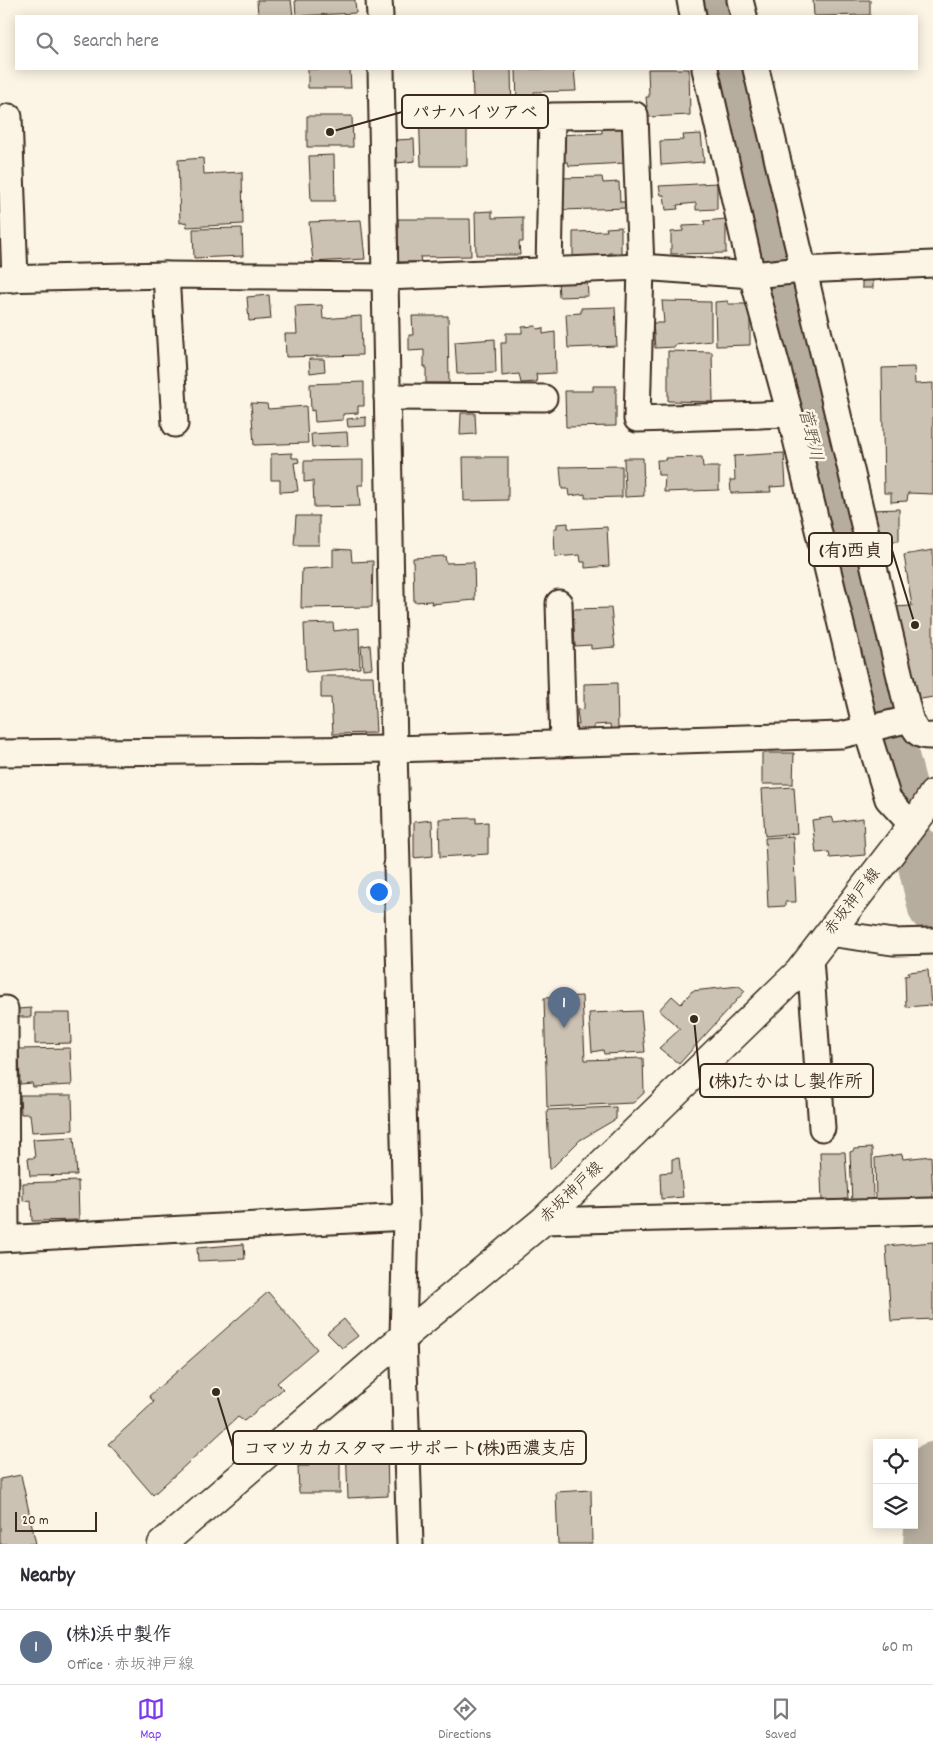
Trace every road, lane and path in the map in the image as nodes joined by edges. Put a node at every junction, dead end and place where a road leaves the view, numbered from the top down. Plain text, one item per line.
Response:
1 (380, 0) edge
2 (690, 0) edge
3 (740, 0) edge
4 (380, 15) edge
5 (693, 15) edge
6 (744, 15) edge
7 (381, 70) edge
8 (705, 70) edge
9 (756, 70) edge
10 (9, 117) dead end
11 (933, 264) edge
12 (641, 267) junction
13 (549, 271) junction
14 (775, 273) junction
15 (166, 275) junction
16 (385, 277) junction
17 (7, 279) edge
18 (387, 398) junction
19 (544, 398) dead end
20 (790, 414) junction
21 (175, 424) dead end
22 (559, 603) dead end
23 (905, 720) junction
24 (871, 727) junction
25 (933, 736) edge
26 (563, 744) junction
27 (394, 750) junction
28 (0, 753) edge
29 (925, 817) edge
30 (829, 934) junction
31 (933, 942) edge
32 (810, 958) junction
33 (5, 1009) dead end
34 (822, 1128) dead end
35 (933, 1211) edge
36 (406, 1217) junction
37 (543, 1222) junction
38 (3, 1238) edge
39 (403, 1337) junction
40 (162, 1544) edge
41 (410, 1544) edge

1 - 4 street
2 - 5 street
3 - 6 street
7 - 16 street
8 - 14 street
9 - 14 street
10 - 17 street
11 - 14 street
12 - 13 street
12 - 13 street
12 - 14 street
12 - 20 street
13 - 16 street
14 - 20 street
14 - 23 street
15 - 16 street
15 - 17 street
15 - 21 street
16 - 18 street
18 - 19 street
18 - 27 street
20 - 24 street
22 - 26 street
23 - 24 street
23 - 25 street
24 - 26 street
24 - 29 street
26 - 27 street
27 - 28 street
27 - 36 street
29 - 30 main road, 赤坂神戸線
30 - 31 street
30 - 32 main road, 赤坂神戸線
32 - 34 street
32 - 37 main road, 赤坂神戸線
33 - 38 street
35 - 37 street
36 - 38 street
36 - 39 street
37 - 39 main road, 赤坂神戸線
39 - 40 main road, 赤坂神戸線
39 - 41 street

